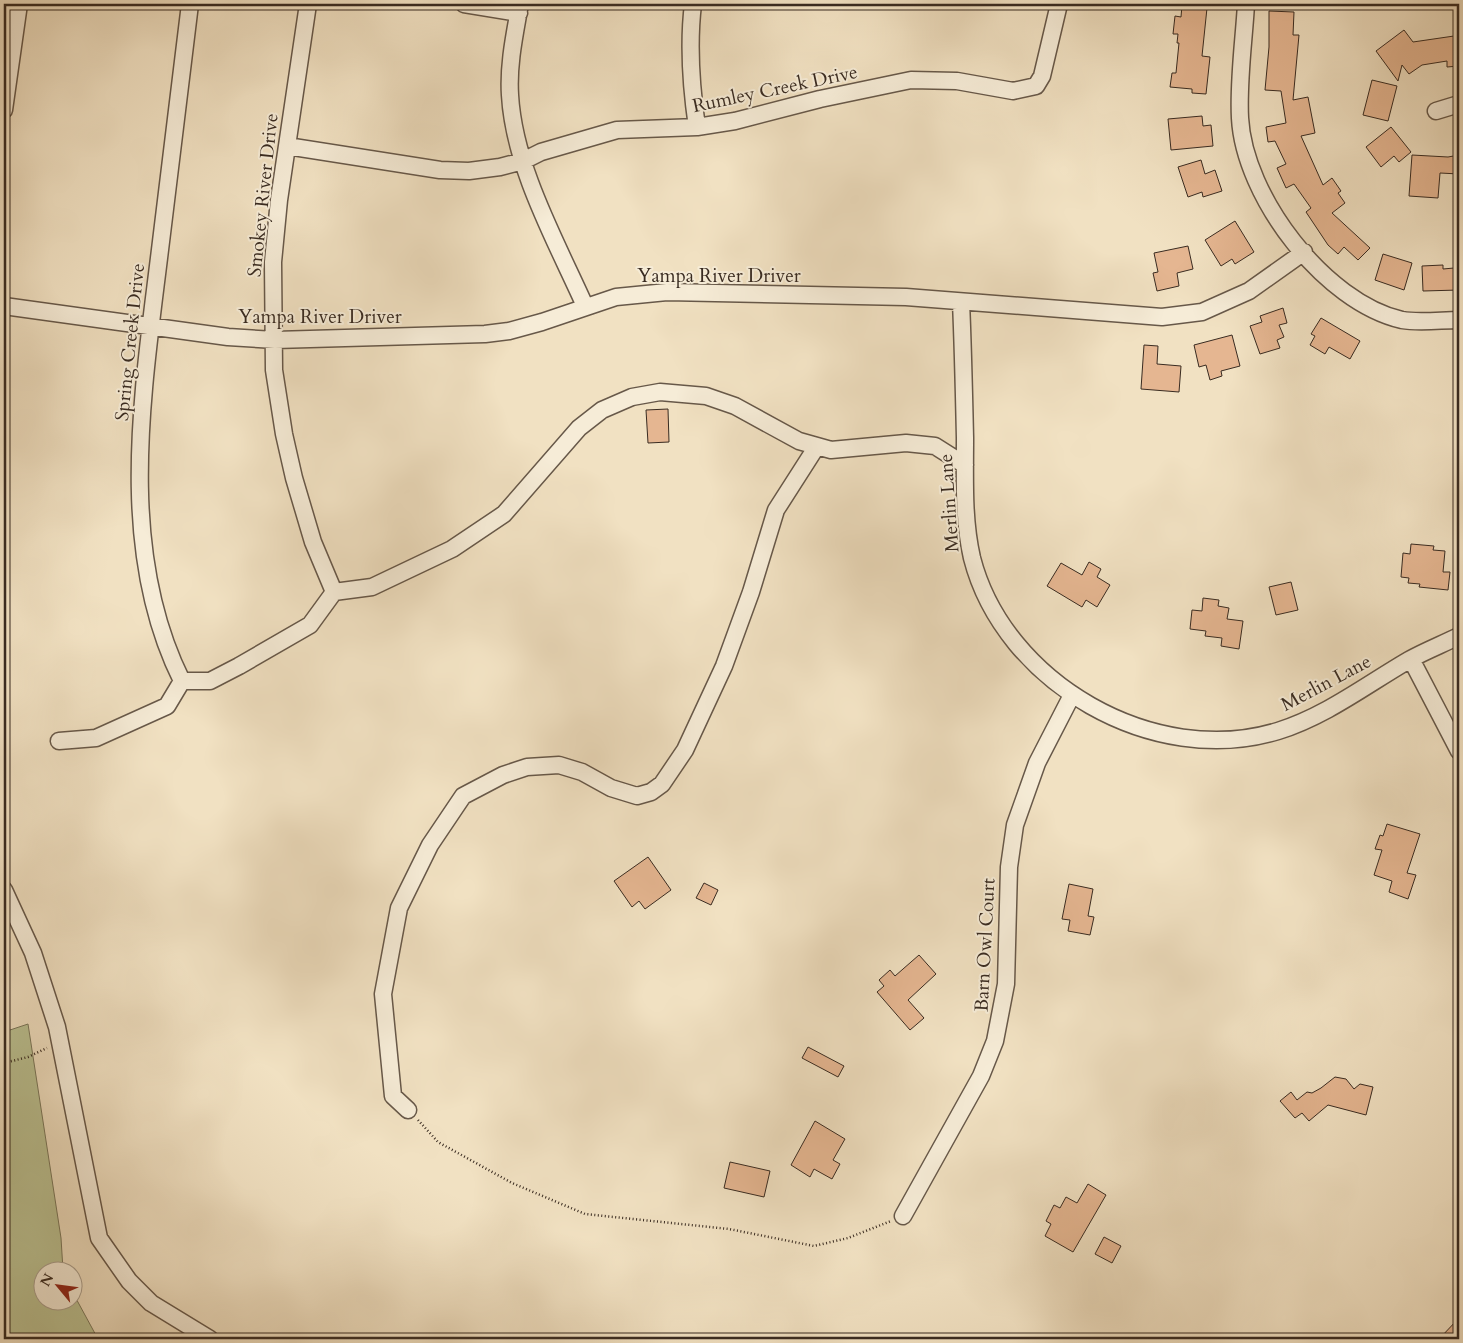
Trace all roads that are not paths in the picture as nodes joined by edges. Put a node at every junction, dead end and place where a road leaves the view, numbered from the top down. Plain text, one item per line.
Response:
1 (19, 4) edge
2 (190, 4) edge
3 (308, 4) edge
4 (464, 4) edge
5 (693, 4) edge
6 (1059, 4) edge
7 (1246, 4) edge
8 (519, 8) edge
9 (1459, 104) edge
10 (4, 110) edge
11 (1436, 111) dead end
12 (697, 127) junction
13 (287, 146) junction
14 (523, 161) junction
15 (1304, 252) junction
16 (961, 302) junction
17 (4, 306) edge
18 (585, 306) junction
19 (1459, 320) edge
20 (151, 327) junction
21 (275, 340) junction
22 (817, 446) junction
23 (965, 465) junction
24 (334, 592) junction
25 (1459, 636) edge
26 (1411, 659) junction
27 (182, 681) junction
28 (1072, 695) junction
29 (60, 740) dead end
30 (1459, 751) edge
31 (4, 890) edge
32 (408, 1110) road end
33 (903, 1216) road end
34 (210, 1339) edge

1 - 10 street
2 - 20 street, Spring Creek Drive
3 - 13 street, Smokey River Drive
4 - 8 street
5 - 12 street
6 - 12 street, Rumley Creek Drive
7 - 15 street
8 - 14 street
9 - 11 street
12 - 14 street, Rumley Creek Drive
13 - 14 street, Rumley Creek Drive
13 - 21 street, Smokey River Drive
14 - 18 street
15 - 16 street, Yampa River Driver
15 - 19 street
16 - 18 street, Yampa River Driver
16 - 23 street, Merlin Lane
17 - 20 street, Yampa River Driver
18 - 21 street, Yampa River Driver
20 - 21 street, Yampa River Driver
20 - 27 street, Spring Creek Drive
21 - 24 street, Smokey River Drive
22 - 23 street
22 - 24 street
22 - 32 street
23 - 28 street, Merlin Lane
24 - 27 street
25 - 26 street, Merlin Lane
26 - 28 street, Merlin Lane
26 - 30 street
27 - 29 street
28 - 33 street, Barn Owl Court
31 - 34 street

